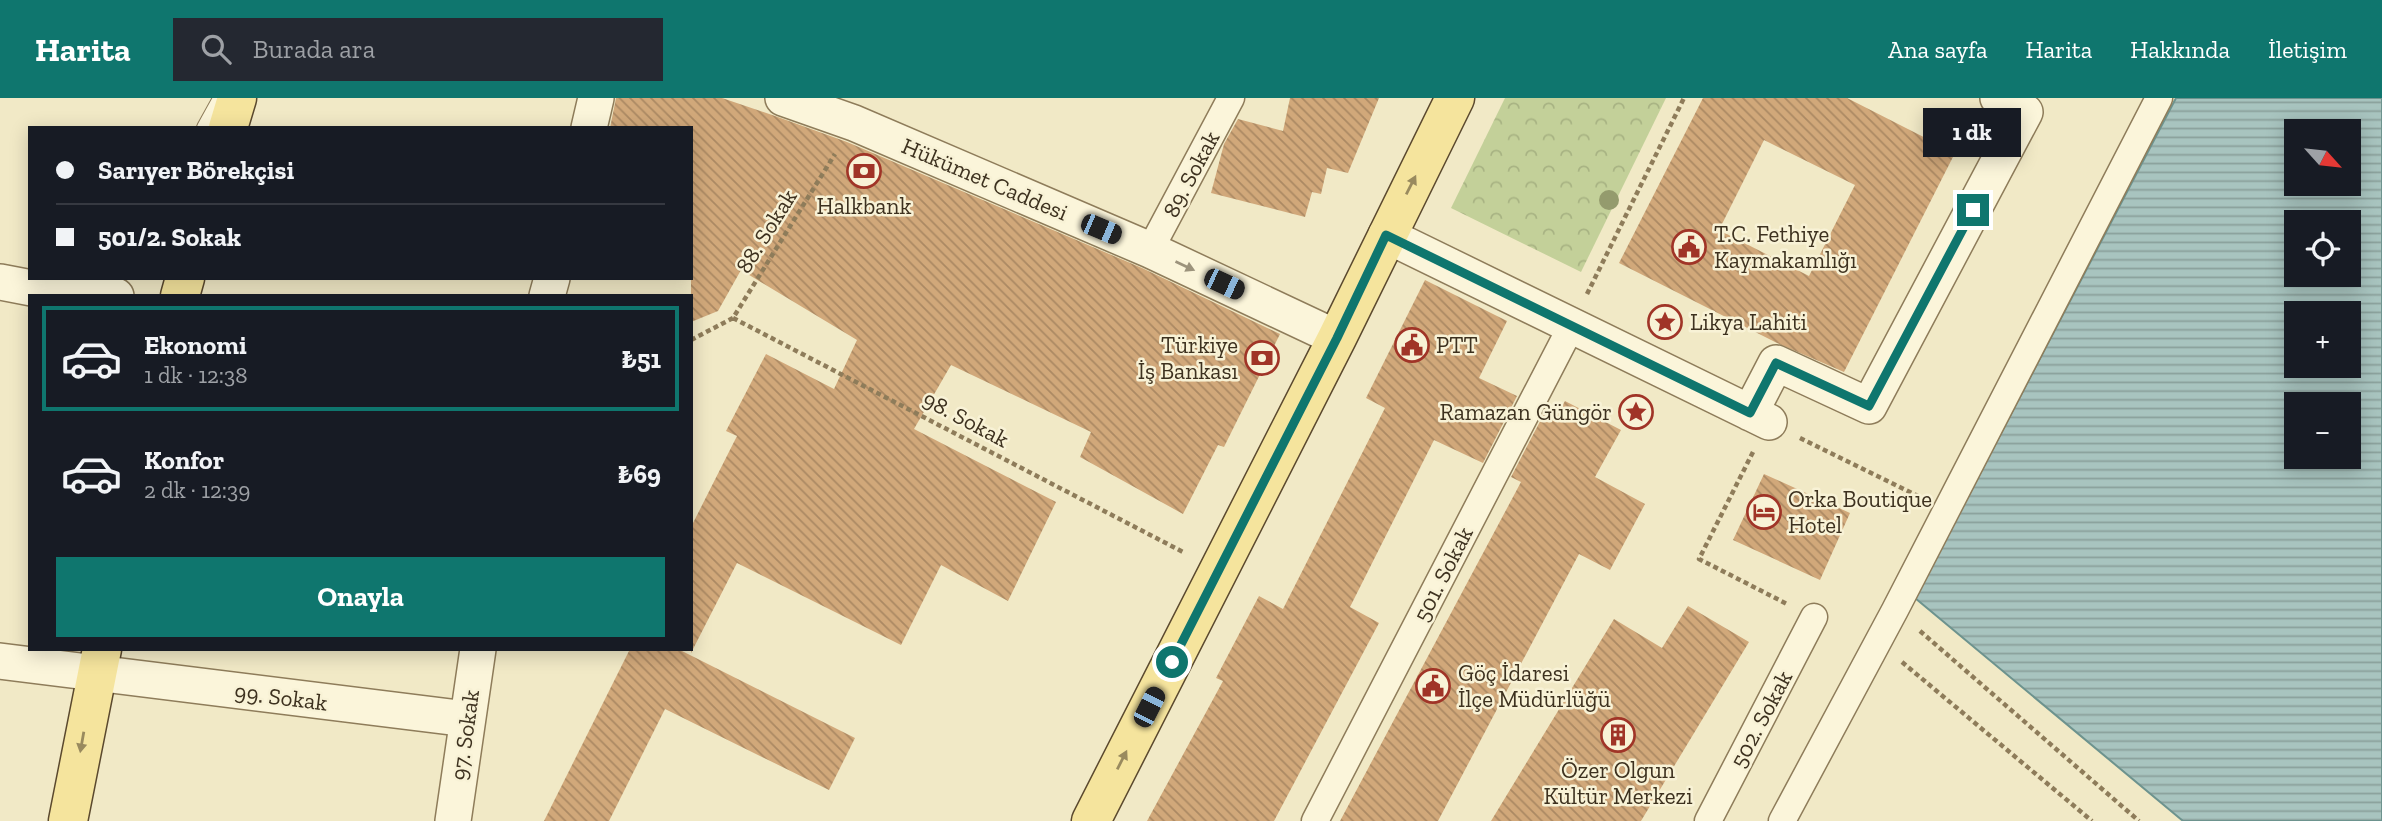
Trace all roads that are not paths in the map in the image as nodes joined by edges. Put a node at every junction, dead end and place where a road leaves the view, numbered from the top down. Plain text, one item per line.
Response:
1 (223, 98) edge
2 (237, 98) edge
3 (596, 98) edge
4 (783, 98) edge
5 (1231, 98) edge
6 (1455, 98) edge
7 (1998, 98) edge
8 (2159, 98) edge
9 (861, 111) edge
10 (206, 126) edge
11 (229, 126) edge
12 (589, 126) edge
13 (1386, 235) junction
14 (1150, 250) junction
15 (0, 282) edge
16 (113, 291) edge
17 (63, 294) edge
18 (79, 294) edge
19 (1571, 327) junction
20 (1337, 338) junction
21 (1814, 617) road end
22 (478, 651) edge
23 (0, 661) edge
24 (99, 662) edge
25 (467, 719) junction
26 (68, 821) edge
27 (453, 821) edge
28 (1091, 821) edge
29 (1315, 821) edge
30 (1708, 821) edge
31 (1782, 821) edge

1 - 10 lane
2 - 11 main road
3 - 12 street
4 - 9 street, Hükümet Caddesi
5 - 14 street, 89. Sokak
13 -> 6 main road
7 - 19 street
8 - 31 street
9 - 14 street, Hükümet Caddesi
13 - 19 street
13 - 20 main road
14 -> 20 street, Hükümet Caddesi
15 - 17 street
16 - 18 street
19 - 29 street, 501. Sokak
28 -> 20 main road
21 - 30 street, 502. Sokak
22 - 25 street, 97. Sokak
23 - 24 street, 99. Sokak
24 - 25 street, 99. Sokak
24 -> 26 main road
25 - 27 street, 97. Sokak

